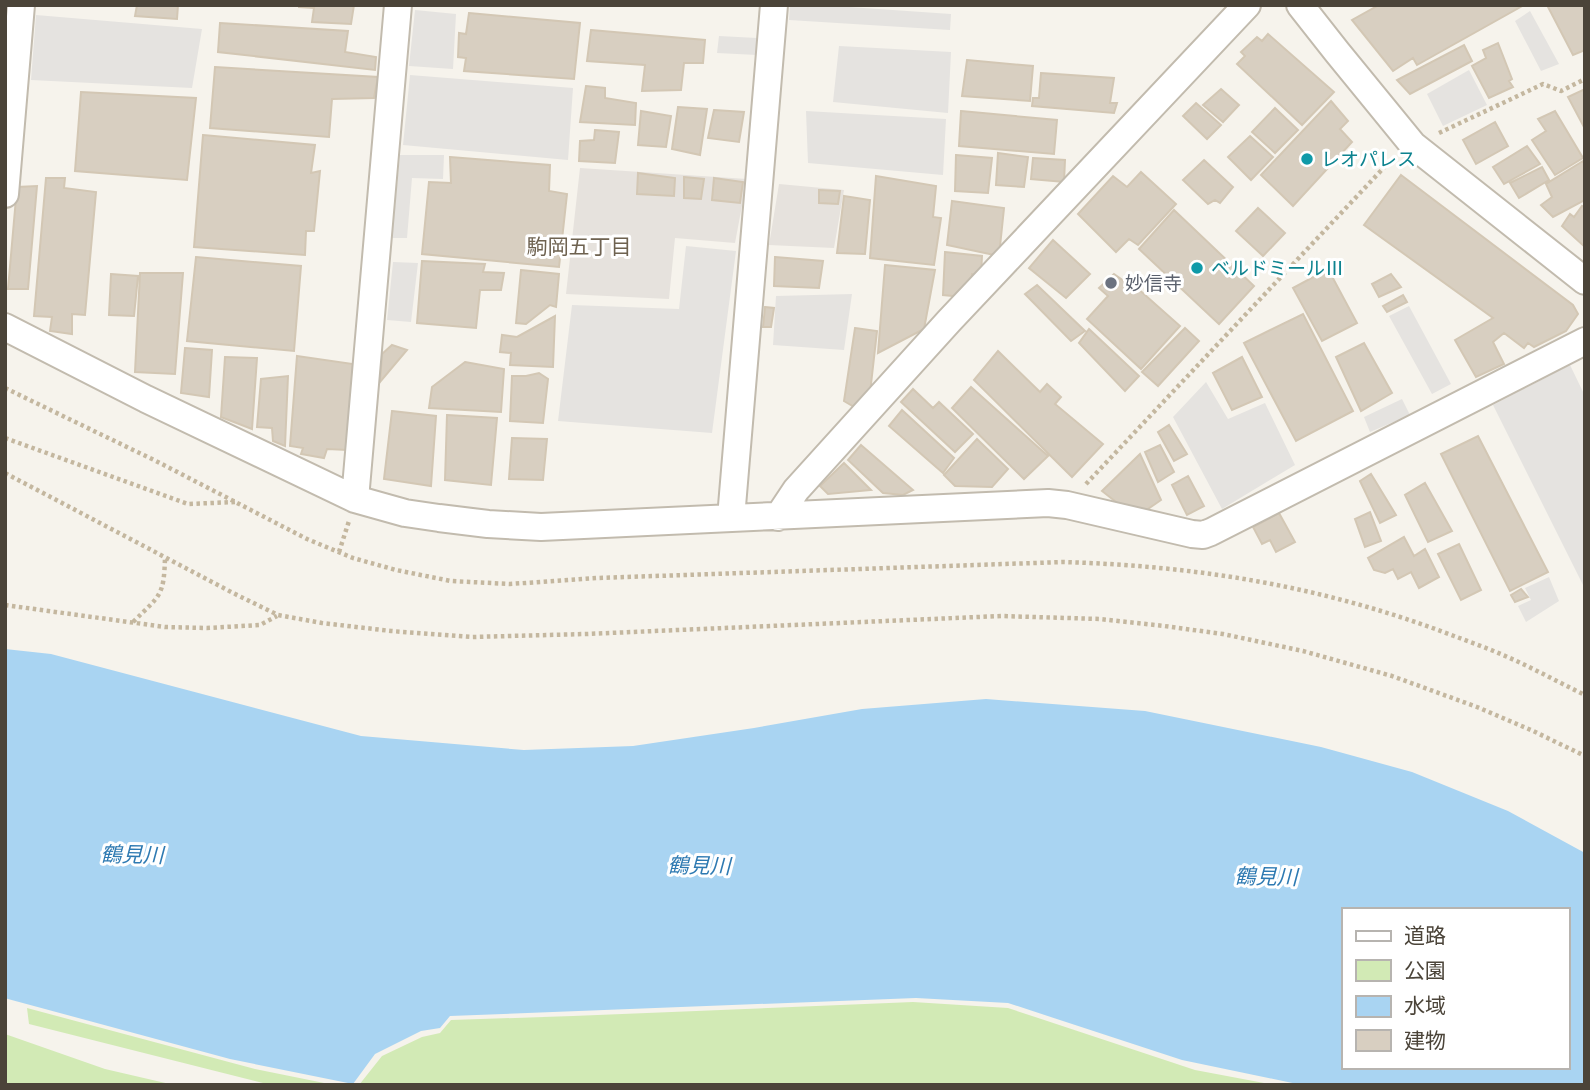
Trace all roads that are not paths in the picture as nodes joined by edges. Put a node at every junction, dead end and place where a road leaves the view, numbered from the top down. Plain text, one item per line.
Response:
1 (20, 5) edge
2 (398, 5) edge
3 (774, 5) edge
4 (1247, 5) edge
5 (1300, 5) edge
6 (5, 194) edge
7 (1585, 281) edge
8 (5, 327) edge
9 (1585, 341) edge
10 (354, 506) junction
11 (778, 517) junction
12 (731, 518) junction

1 - 6 street
2 - 10 street
3 - 12 street
4 - 11 street
5 - 7 street
8 - 10 street
9 - 11 street
10 - 12 street
11 - 12 street

